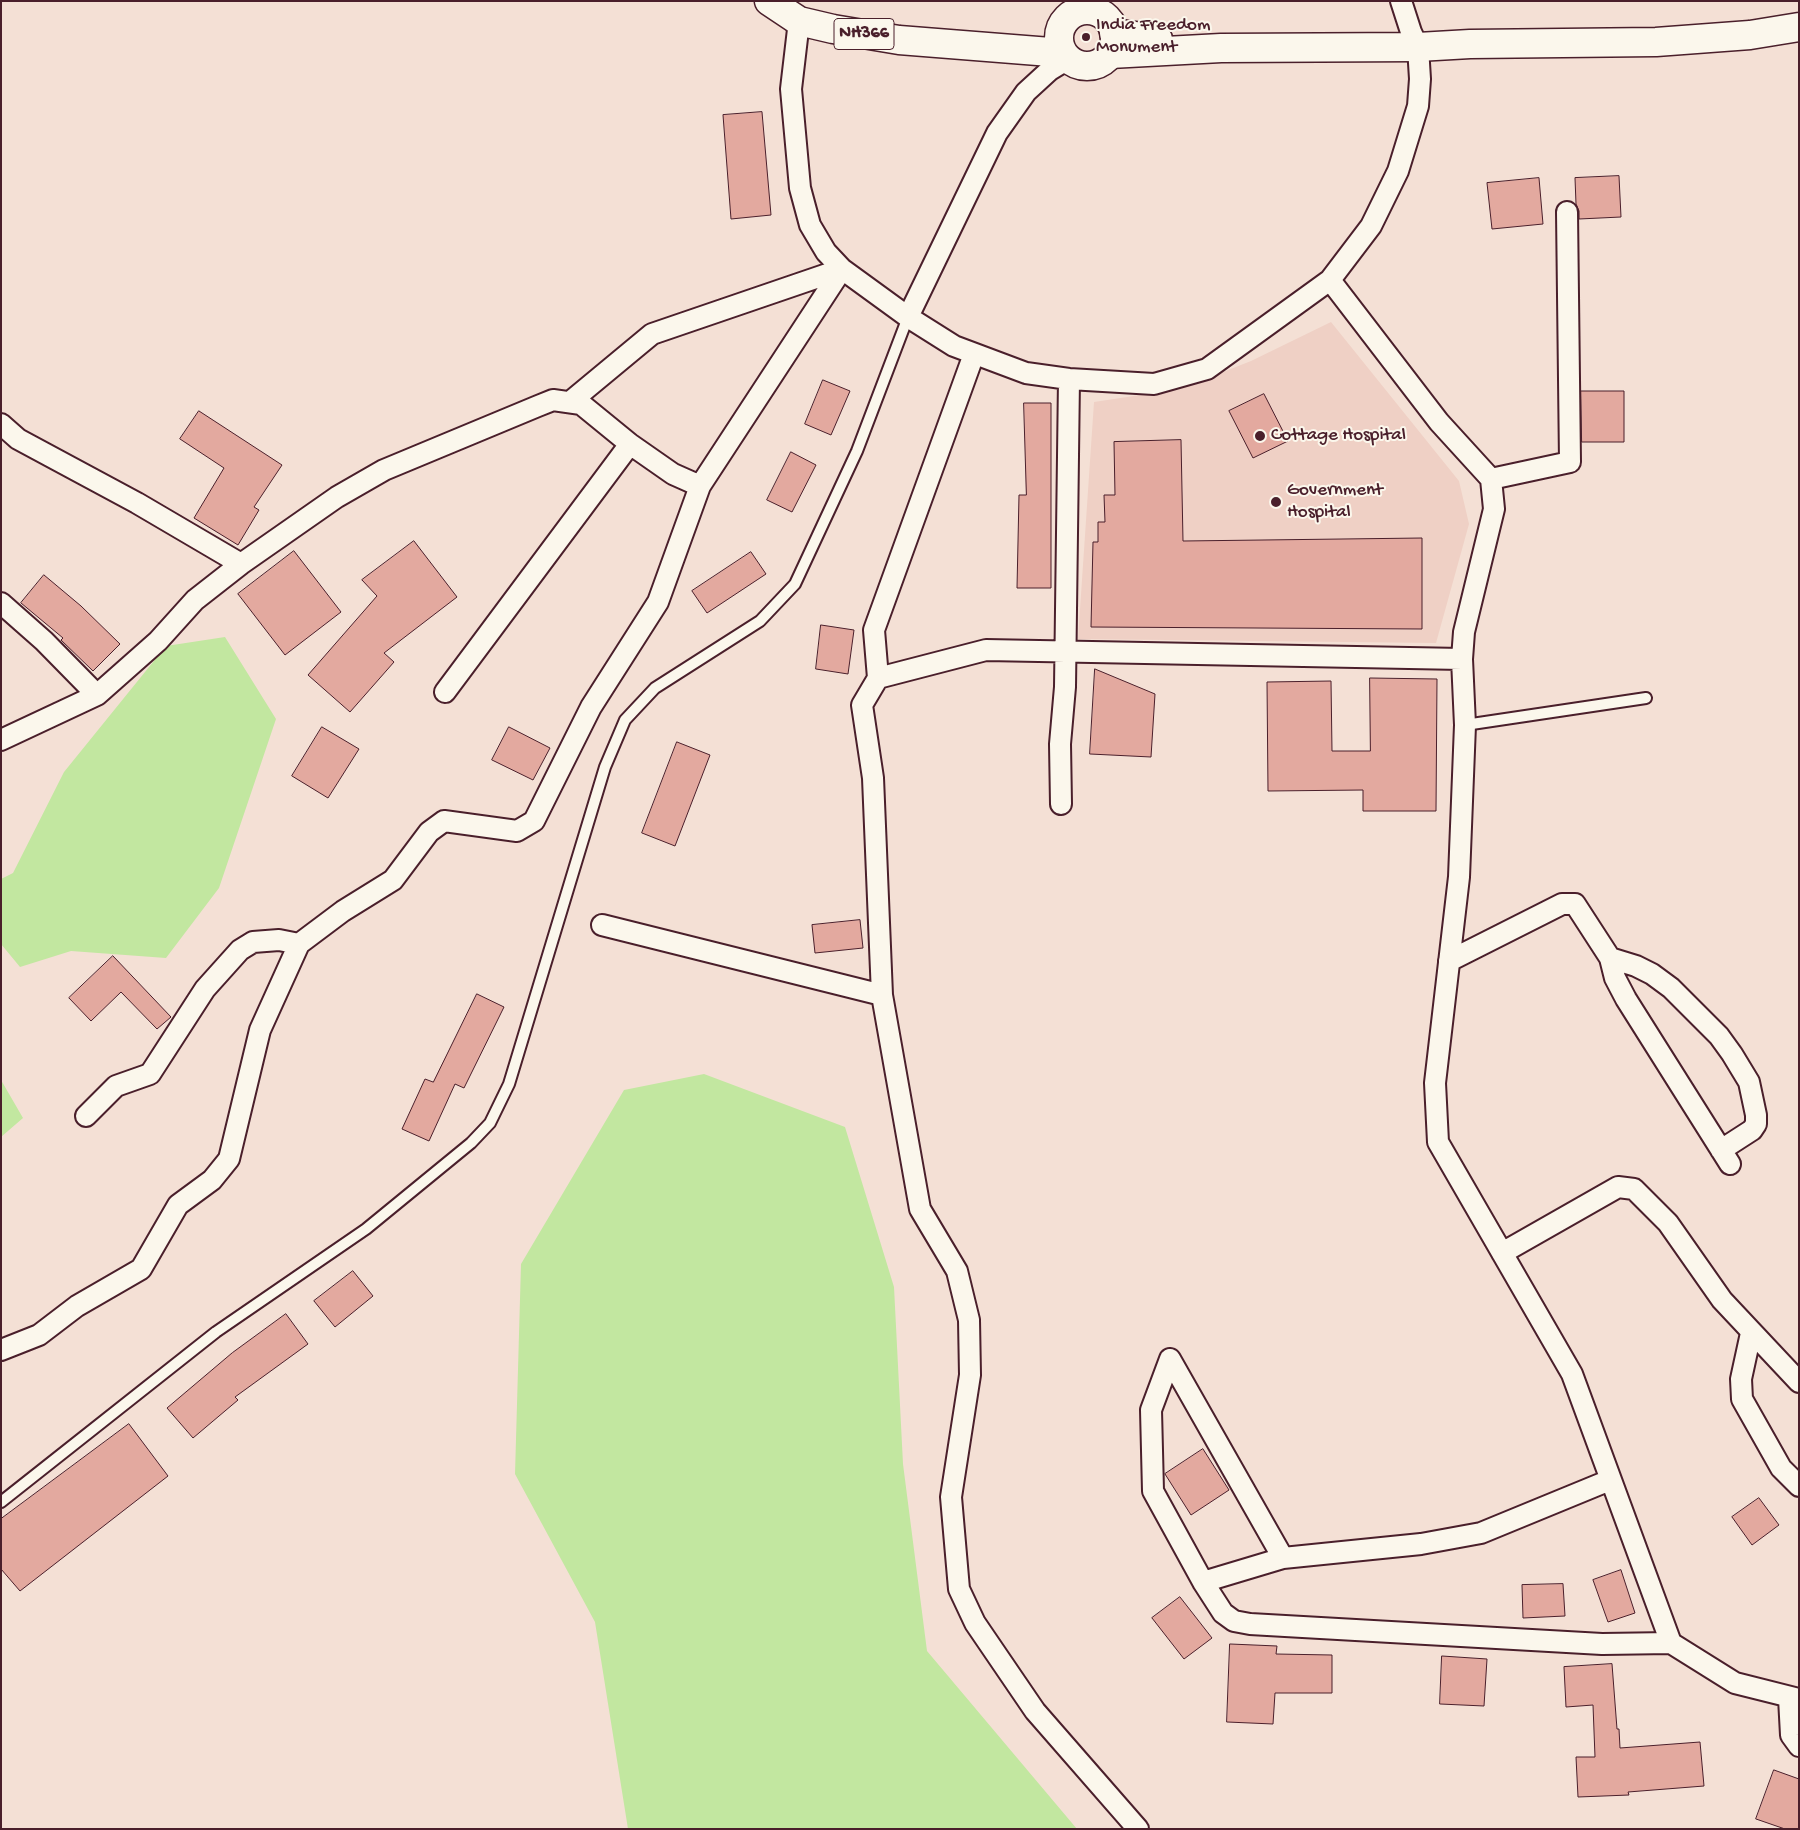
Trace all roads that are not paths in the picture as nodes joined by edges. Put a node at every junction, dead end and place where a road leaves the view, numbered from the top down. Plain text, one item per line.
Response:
1 (769, 1) edge
2 (1401, 1) edge
3 (1097, 19) edge
4 (799, 21) junction
5 (1799, 27) edge
6 (1418, 46) junction
7 (1063, 48) junction
8 (1566, 212) dead end
9 (842, 269) junction
10 (1330, 280) junction
11 (908, 317) junction
12 (974, 354) junction
13 (1069, 379) junction
14 (570, 402) junction
15 (1, 424) edge
16 (630, 444) junction
17 (1491, 479) junction
18 (700, 486) junction
19 (241, 564) junction
20 (1, 603) edge
21 (1064, 651) junction
22 (1462, 659) junction
23 (878, 678) junction
24 (445, 692) dead end
25 (97, 695) junction
26 (1646, 698) dead end
27 (1464, 725) junction
28 (1, 740) edge
29 (1061, 804) dead end
30 (602, 926) dead end
31 (299, 944) junction
32 (1610, 958) junction
33 (1449, 961) junction
34 (882, 995) junction
35 (86, 1116) dead end
36 (1502, 1253) junction
37 (1751, 1333) junction
38 (1, 1350) edge
39 (1799, 1382) edge
40 (1610, 1480) junction
41 (1799, 1486) edge
42 (1, 1502) edge
43 (1283, 1558) junction
44 (1203, 1582) junction
45 (1672, 1643) junction
46 (1794, 1699) edge
47 (1799, 1746) edge
48 (1138, 1829) edge

1 - 4 main road, NH366
2 - 6 street
3 - 6 main road
3 - 7 main road
3 - 7 main road, NH366
4 - 7 main road, NH366
4 - 9 street
5 - 6 main road
6 - 10 street
7 - 11 street
8 - 17 street
9 - 11 street
9 - 14 street
9 - 18 street
10 - 13 street
10 - 17 street
11 - 12 street
11 - 42 lane
12 - 13 street
12 - 23 street
13 - 21 street
14 - 16 street
14 - 19 street
15 - 19 street
16 - 18 street
16 - 24 street
17 - 22 street
18 - 31 street
19 - 25 street
20 - 25 street
21 - 22 street
21 - 23 street
21 - 29 street
22 - 27 street
23 - 34 street
25 - 28 street
26 - 27 lane
27 - 33 street
30 - 34 street
31 - 35 street
31 - 38 street
32 - 32 street
32 - 33 street
33 - 36 street
34 - 48 street
36 - 37 street
36 - 40 street
37 - 39 street
37 - 41 street
40 - 43 street
40 - 45 street
43 - 44 street
43 - 44 street
44 - 45 street
45 - 46 street
46 - 47 street

